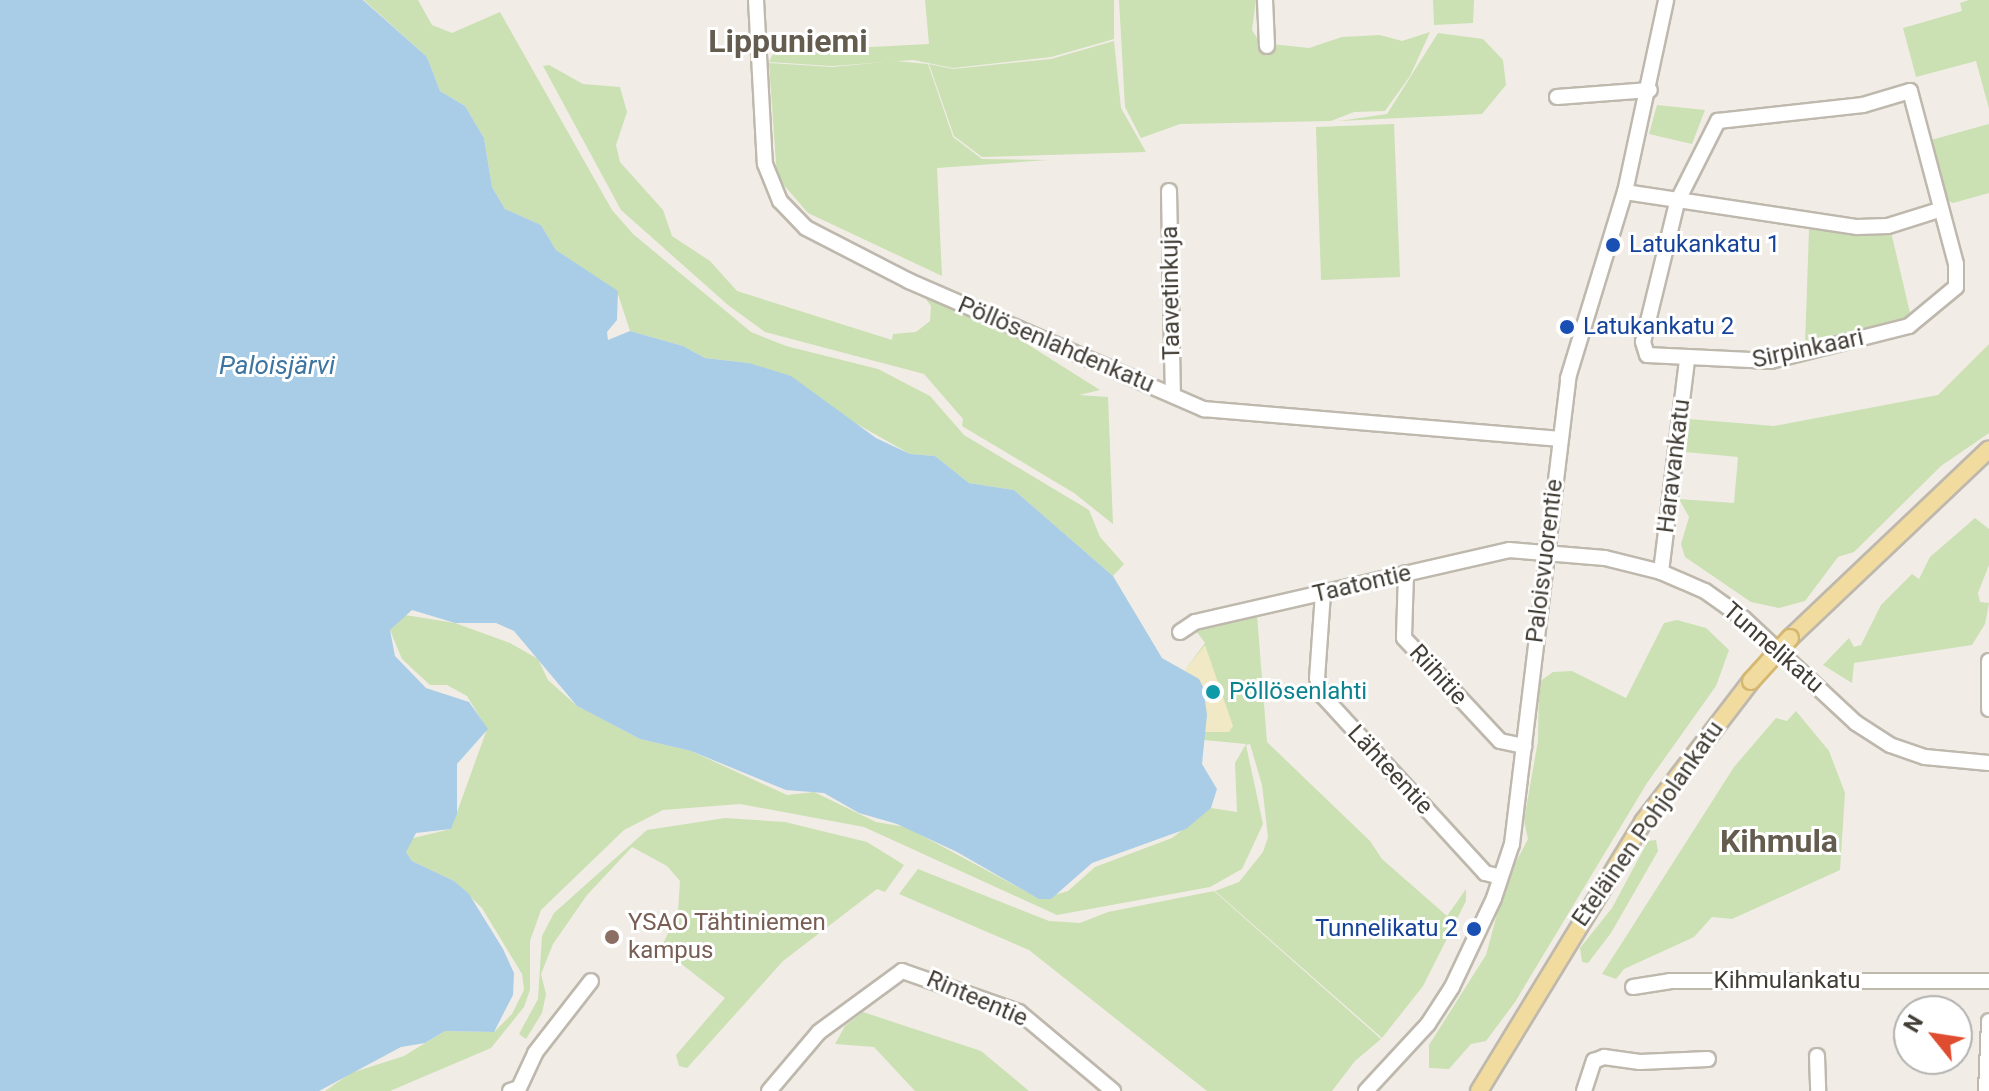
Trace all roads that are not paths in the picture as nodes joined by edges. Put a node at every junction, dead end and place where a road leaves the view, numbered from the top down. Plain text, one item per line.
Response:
1 (756, 0) edge
2 (1265, 0) edge
3 (1666, 0) edge
4 (1267, 46) dead end
5 (1650, 90) junction
6 (1557, 97) dead end
7 (1169, 191) dead end
8 (1625, 192) junction
9 (1677, 202) junction
10 (1939, 210) junction
11 (1687, 361) junction
12 (1173, 395) junction
13 (1560, 439) junction
14 (1989, 449) edge
15 (1547, 549) junction
16 (1661, 572) junction
17 (1406, 573) junction
18 (1323, 593) junction
19 (1180, 632) dead end
20 (1989, 661) edge
21 (1989, 709) edge
22 (1524, 746) junction
23 (1989, 763) edge
24 (1501, 877) junction
25 (1989, 966) edge
26 (1989, 973) edge
27 (591, 981) dead end
28 (1989, 981) edge
29 (1633, 987) dead end
30 (1526, 1009) junction
31 (1989, 1021) edge
32 (1817, 1056) dead end
33 (1708, 1059) dead end
34 (774, 1089) edge
35 (517, 1090) edge
36 (1113, 1091) edge
37 (1366, 1091) edge
38 (1466, 1091) edge
39 (1479, 1091) edge
40 (1584, 1091) edge
41 (1818, 1091) edge
42 (1986, 1091) edge

1 - 12 street, Pöllösenlahdenkatu
2 - 4 street
3 - 5 street, Paloisvuorentie
5 - 6 street
5 - 8 street, Paloisvuorentie
7 - 12 street, Taavetinkuja
8 - 9 street
8 - 13 street, Paloisvuorentie
9 - 10 street
9 - 10 street, Sirpinkaari
9 - 11 street, Sirpinkaari
10 - 11 street, Sirpinkaari
11 - 16 street, Haravankatu
12 - 13 street, Pöllösenlahdenkatu
13 - 15 street, Paloisvuorentie
14 - 30 main road, Eteläinen Pohjolankatu, bridge
15 - 16 street, Tunnelikatu
15 - 17 street, Taatontie
15 - 22 street, Paloisvuorentie
16 - 23 street, Tunnelikatu
17 - 18 street, Taatontie
17 - 22 street, Riihitie
18 - 19 street, Taatontie
18 - 24 street, Lähteentie
20 - 21 street
22 - 24 street, Paloisvuorentie
24 - 37 street, Paloisvuorentie
25 - 26 street
27 - 35 street
28 - 29 street, Kihmulankatu
30 - 38 main road, Eteläinen Pohjolankatu
30 - 39 main road, Eteläinen Pohjolankatu
31 - 42 street
32 - 41 street
33 - 40 street
34 - 36 street, Rinteentie

